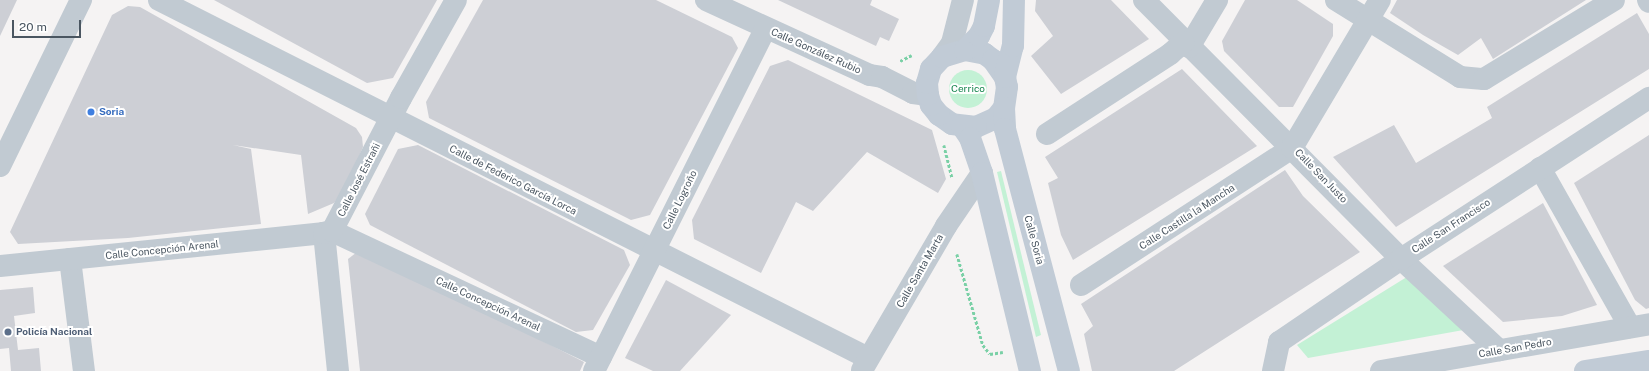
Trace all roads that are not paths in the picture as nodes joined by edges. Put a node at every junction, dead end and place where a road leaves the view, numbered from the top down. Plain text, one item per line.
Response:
1 (81, 0) edge
2 (159, 0) edge
3 (456, 0) edge
4 (706, 0) edge
5 (963, 0) edge
6 (989, 0) edge
7 (1014, 0) edge
8 (1144, 0) edge
9 (1217, 0) edge
10 (1336, 0) edge
11 (1380, 0) edge
12 (1614, 0) edge
13 (1368, 20) junction
14 (765, 29) junction
15 (1187, 45) junction
16 (966, 50) junction
17 (942, 56) junction
18 (1005, 77) junction
19 (928, 95) junction
20 (1649, 98) edge
21 (1004, 108) junction
22 (390, 118) junction
23 (962, 126) junction
24 (1047, 134) dead end
25 (1292, 148) junction
26 (0, 166) edge
27 (1540, 168) junction
28 (982, 173) junction
29 (328, 232) junction
30 (655, 250) junction
31 (70, 259) junction
32 (1401, 259) junction
33 (0, 266) edge
34 (1081, 285) dead end
35 (1640, 326) edge
36 (1499, 350) junction
37 (1649, 361) edge
38 (598, 364) edge
39 (865, 364) edge
40 (84, 371) edge
41 (338, 371) edge
42 (1030, 371) edge
43 (1069, 371) edge
44 (1273, 371) edge
45 (1381, 371) edge
46 (1585, 371) edge

1 - 26 street
2 - 22 street, Calle de Federico García Lorca
3 - 22 street, Calle José Estrañi
4 - 14 street, Calle González Rubio
5 - 17 street
6 - 16 main road
7 - 18 main road
8 - 15 street, Calle San Justo
9 - 15 street
10 - 13 street
11 - 13 street
12 - 13 street
13 - 25 street
14 - 19 street, Calle González Rubio
14 - 30 street, Calle Logroño
15 - 24 street
15 - 25 street, Calle San Justo
16 - 17 main road
16 - 18 main road
17 - 19 main road
18 - 21 main road
19 - 23 main road
20 - 27 street, Calle San Francisco
21 - 23 main road
21 - 43 main road, Calle Soria
22 - 29 street, Calle José Estrañi
22 - 30 street, Calle de Federico García Lorca
23 - 28 main road
25 - 32 street, Calle San Justo
25 - 34 street, Calle Castilla la Mancha
27 - 32 street, Calle San Francisco
27 - 35 street
28 - 39 street, Calle Santa Marta
28 - 42 main road
29 - 31 street, Calle Concepción Arenal
29 - 38 street, Calle Concepción Arenal
29 - 41 street
30 - 38 street, Calle Logroño
30 - 39 street, Calle de Federico García Lorca
31 - 33 street, Calle Concepción Arenal
31 - 40 street
32 - 36 street, Calle San Justo
32 - 44 street, Calle San Francisco
35 - 36 street, Calle San Pedro
36 - 45 street, Calle San Pedro
37 - 46 main road

